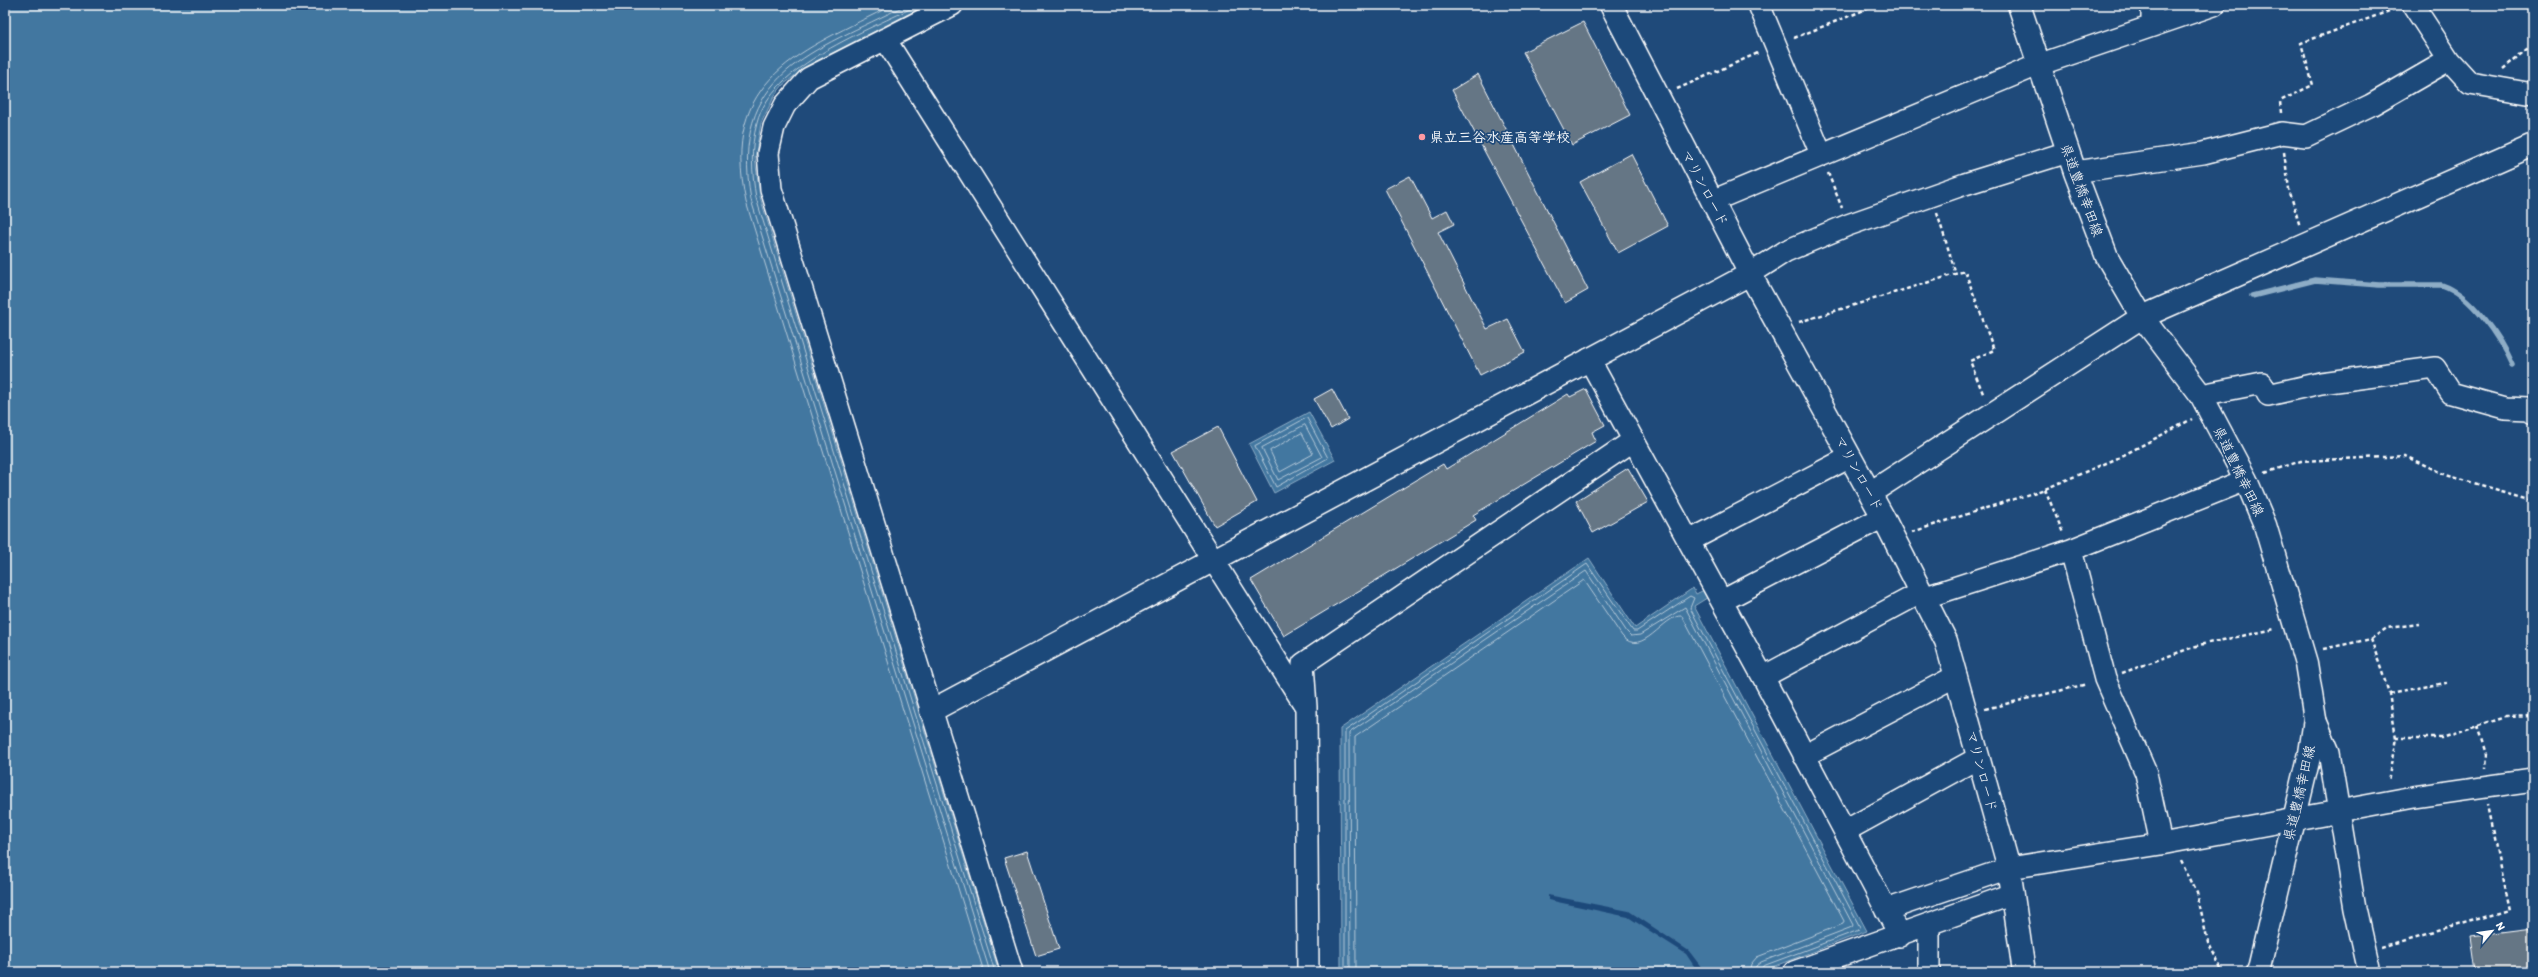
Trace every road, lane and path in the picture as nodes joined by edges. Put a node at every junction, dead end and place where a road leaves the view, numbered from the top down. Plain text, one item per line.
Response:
1 (952, 5) edge
2 (1611, 5) edge
3 (1759, 5) edge
4 (2019, 5) edge
5 (2152, 5) edge
6 (2214, 5) edge
7 (2406, 6) edge
8 (2152, 26) junction
9 (885, 39) junction
10 (2533, 44) edge
11 (2449, 60) junction
12 (2038, 65) junction
13 (2484, 85) junction
14 (2533, 94) edge
15 (2282, 133) junction
16 (2533, 145) edge
17 (1821, 154) junction
18 (2071, 162) junction
19 (1932, 195) junction
20 (1712, 201) junction
21 (1848, 225) junction
22 (2306, 245) junction
23 (1750, 274) junction
24 (1956, 274) junction
25 (2142, 317) junction
26 (1780, 328) junction
27 (1589, 359) junction
28 (2205, 403) junction
29 (2533, 412) edge
30 (1992, 414) junction
31 (1634, 440) junction
32 (1850, 457) junction
33 (2246, 480) junction
34 (2045, 489) junction
35 (1870, 493) junction
36 (2533, 500) edge
37 (1883, 517) junction
38 (1894, 538) junction
39 (1689, 541) junction
40 (2071, 550) junction
41 (1214, 561) junction
42 (1924, 594) junction
43 (1722, 601) junction
44 (2295, 624) junction
45 (2419, 624) dead end
46 (2371, 639) junction
47 (2303, 654) junction
48 (1956, 676) junction
49 (1763, 677) junction
50 (2105, 679) junction
51 (2446, 682) dead end
52 (2389, 693) junction
53 (1306, 707) junction
54 (931, 711) junction
55 (1966, 714) junction
56 (2533, 716) edge
57 (2315, 719) junction
58 (2477, 726) junction
59 (2396, 738) junction
60 (1804, 756) junction
61 (1978, 758) junction
62 (2533, 780) edge
63 (2484, 787) junction
64 (2384, 803) junction
65 (2339, 812) junction
66 (2293, 820) junction
67 (1844, 831) junction
68 (2166, 843) junction
69 (2008, 868) junction
70 (2013, 894) junction
71 (1886, 910) junction
72 (1929, 925) junction
73 (1900, 936) junction
74 (2366, 962) edge
75 (1840, 965) edge
76 (1012, 972) edge
77 (1308, 972) edge
78 (1794, 972) edge
79 (1930, 972) edge
80 (2024, 972) edge
81 (2224, 972) edge
82 (2258, 972) edge

1 - 9 street
2 - 20 street, マリンロード
3 - 17 street
4 - 12 street, 県道豊橋幸田線
5 - 8 street
6 - 8 street
7 - 11 street
7 - 15 path
8 - 12 street
9 - 41 street
9 - 54 street
10 - 13 path
11 - 13 street
11 - 15 street
12 - 17 street
12 - 18 street, 県道豊橋幸田線
13 - 14 street
15 - 18 street
15 - 22 path
16 - 22 street
17 - 20 street
17 - 21 path
18 - 19 street
18 - 25 street, 県道豊橋幸田線
19 - 21 street
19 - 24 path
20 - 23 street, マリンロード
21 - 23 street
22 - 25 street
23 - 26 street, マリンロード
23 - 27 street
24 - 26 path
24 - 30 path
25 - 28 street, 県道豊橋幸田線
25 - 30 street
26 - 32 street, マリンロード
27 - 31 street
27 - 41 street
28 - 29 street
28 - 33 street, 県道豊橋幸田線
28 - 34 path
30 - 35 street
31 - 39 street
31 - 53 street
32 - 35 street, マリンロード
32 - 39 street
33 - 36 path
33 - 40 street
33 - 44 street, 県道豊橋幸田線
34 - 38 path
34 - 40 path
35 - 37 street, マリンロード
37 - 38 street, マリンロード
37 - 43 street
38 - 42 street, マリンロード
39 - 43 street
40 - 42 street
40 - 50 street
41 - 53 street
41 - 54 street
42 - 48 street, マリンロード
42 - 49 street
43 - 49 street
44 - 47 street, 県道豊橋幸田線
44 - 50 path
45 - 46 path
46 - 47 path
46 - 52 path
47 - 57 street, 県道豊橋幸田線
48 - 55 street, マリンロード
48 - 60 street
49 - 60 street
50 - 55 path
50 - 68 street
51 - 52 path
52 - 59 path
53 - 77 street
54 - 76 street
55 - 61 street, マリンロード
56 - 58 path
57 - 65 street
57 - 66 street, 県道豊橋幸田線
58 - 59 path
58 - 63 path
59 - 64 path
60 - 67 street
61 - 67 street
61 - 69 street, マリンロード
62 - 63 street
63 - 64 street
63 - 74 path
64 - 65 street
65 - 66 street
65 - 74 street
66 - 68 street
66 - 82 street, 県道豊橋幸田線
67 - 71 street
68 - 69 street
68 - 81 path
69 - 70 street, マリンロード
69 - 71 street
70 - 72 street
70 - 80 street, マリンロード
71 - 73 street
72 - 73 street
72 - 79 street
73 - 75 street
75 - 78 street

